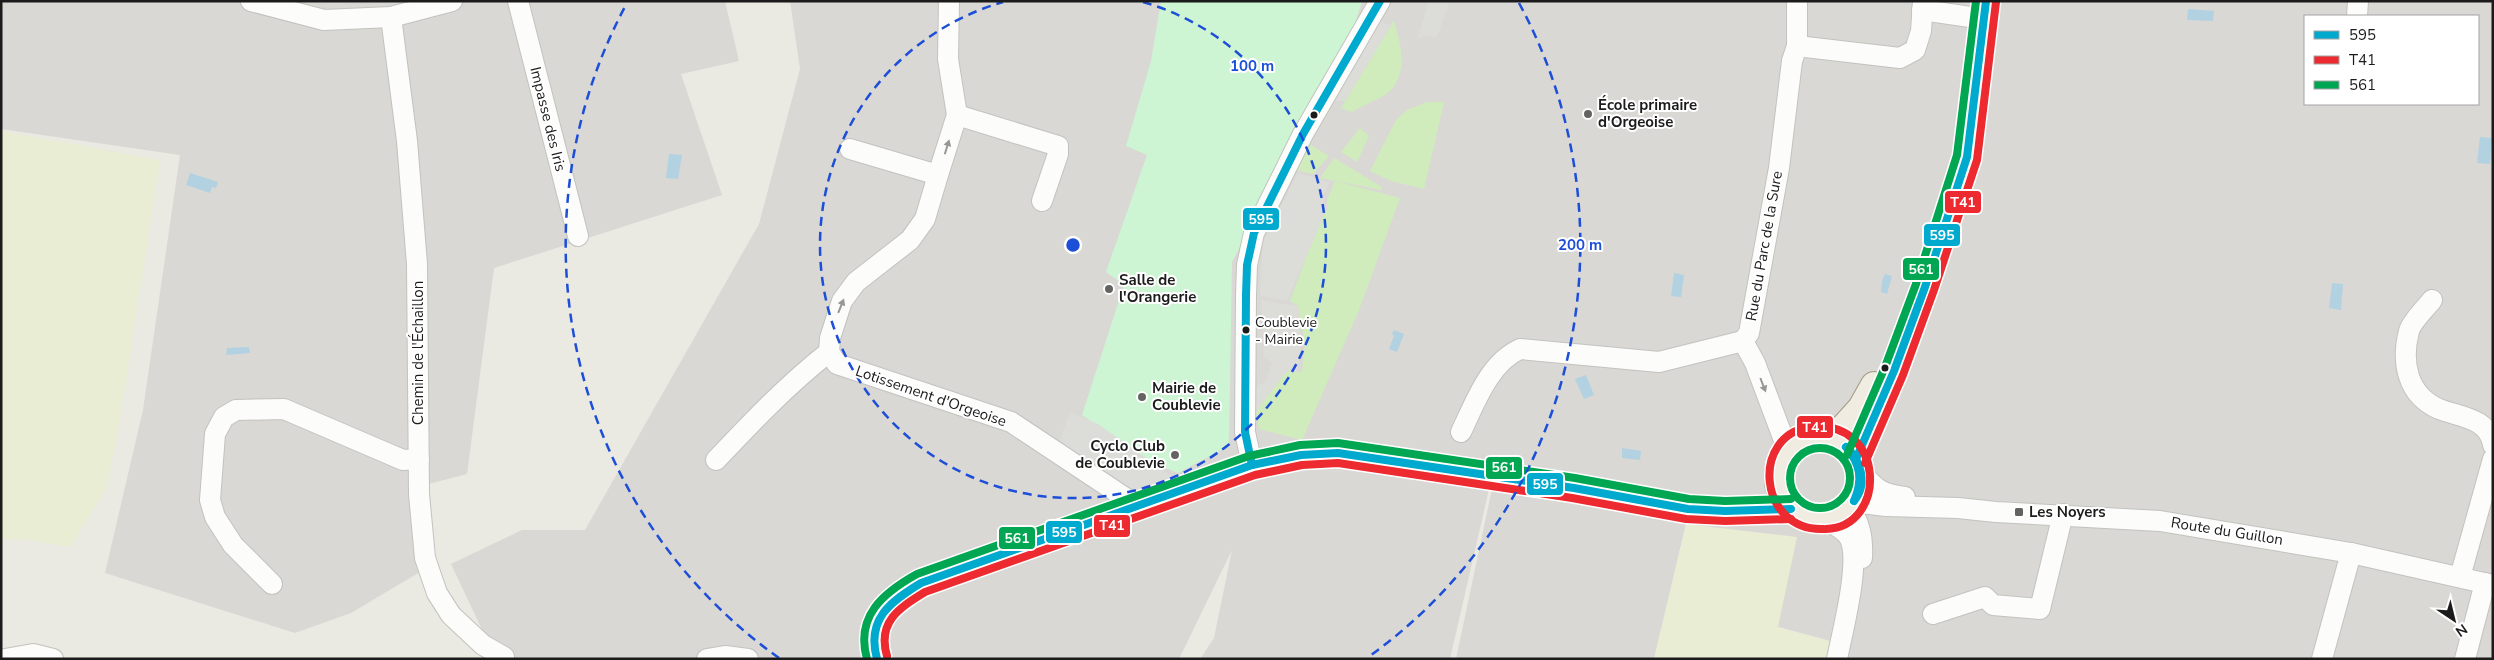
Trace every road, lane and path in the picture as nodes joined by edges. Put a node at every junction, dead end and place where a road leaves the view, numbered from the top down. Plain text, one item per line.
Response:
1 (251, 1) edge
2 (452, 1) edge
3 (518, 1) edge
4 (949, 1) edge
5 (1380, 1) edge
6 (1797, 1) edge
7 (2358, 1) edge
8 (1922, 6) edge
9 (1985, 10) edge
10 (2357, 15) edge
11 (391, 18) junction
12 (1797, 46) junction
13 (957, 114) junction
14 (850, 149) dead end
15 (938, 175) junction
16 (1042, 201) dead end
17 (578, 236) dead end
18 (1925, 287) junction
19 (2432, 300) dead end
20 (1743, 341) junction
21 (829, 352) junction
22 (1461, 432) dead end
23 (1832, 438) junction
24 (2493, 445) edge
25 (1788, 451) junction
26 (419, 459) junction
27 (2493, 459) edge
28 (716, 460) dead end
29 (1252, 465) junction
30 (1859, 466) junction
31 (1778, 475) junction
32 (1598, 492) junction
33 (1852, 504) junction
34 (1134, 507) junction
35 (1958, 508) junction
36 (1791, 509) junction
37 (2063, 514) junction
38 (1824, 520) junction
39 (2351, 553) junction
40 (2460, 577) junction
41 (272, 584) dead end
42 (2489, 584) edge
43 (1852, 588) junction
44 (1933, 614) dead end
45 (505, 658) edge
46 (5, 659) edge
47 (53, 659) edge
48 (707, 659) edge
49 (748, 659) edge
50 (877, 659) edge
51 (1837, 659) edge
52 (2322, 659) edge
53 (2465, 659) edge

1 - 11 street
2 - 11 street
3 - 17 street, Impasse des Iris
4 - 13 street
5 - 29 street
6 - 12 street, Rue du Parc de la Sure
7 - 10 street
8 - 9 street
8 - 12 street
9 - 18 main road
11 - 26 street, Chemin de l'Échaillon
12 - 20 street, Rue du Parc de la Sure
15 -> 13 street
13 - 16 street
14 - 15 street
21 -> 15 street
18 - 23 main road
18 - 30 main road
19 - 24 street
20 - 22 street, Rue du Parc de la Sure
20 -> 25 street
21 - 28 street
21 - 34 street, Lotissement d'Orgeoise
23 - 25 main road
23 - 30 main road
25 - 31 main road
26 - 41 street
26 - 45 street, Chemin de l'Échaillon
27 - 40 street
29 - 32 main road
29 - 34 main road
30 - 33 main road
30 - 35 street, Route du Guillon
31 - 32 main road
31 - 36 main road
32 - 36 main road
33 - 35 street, Route du Guillon
33 - 38 main road
33 - 43 street
34 - 50 main road
35 - 37 street, Route du Guillon
36 - 38 main road
37 - 39 street, Route du Guillon
37 - 44 street
38 - 43 street
39 - 40 street, Route du Guillon
39 - 52 street
40 - 42 street, Route du Guillon
42 - 53 street
43 - 51 street
46 - 47 street
48 - 49 street

